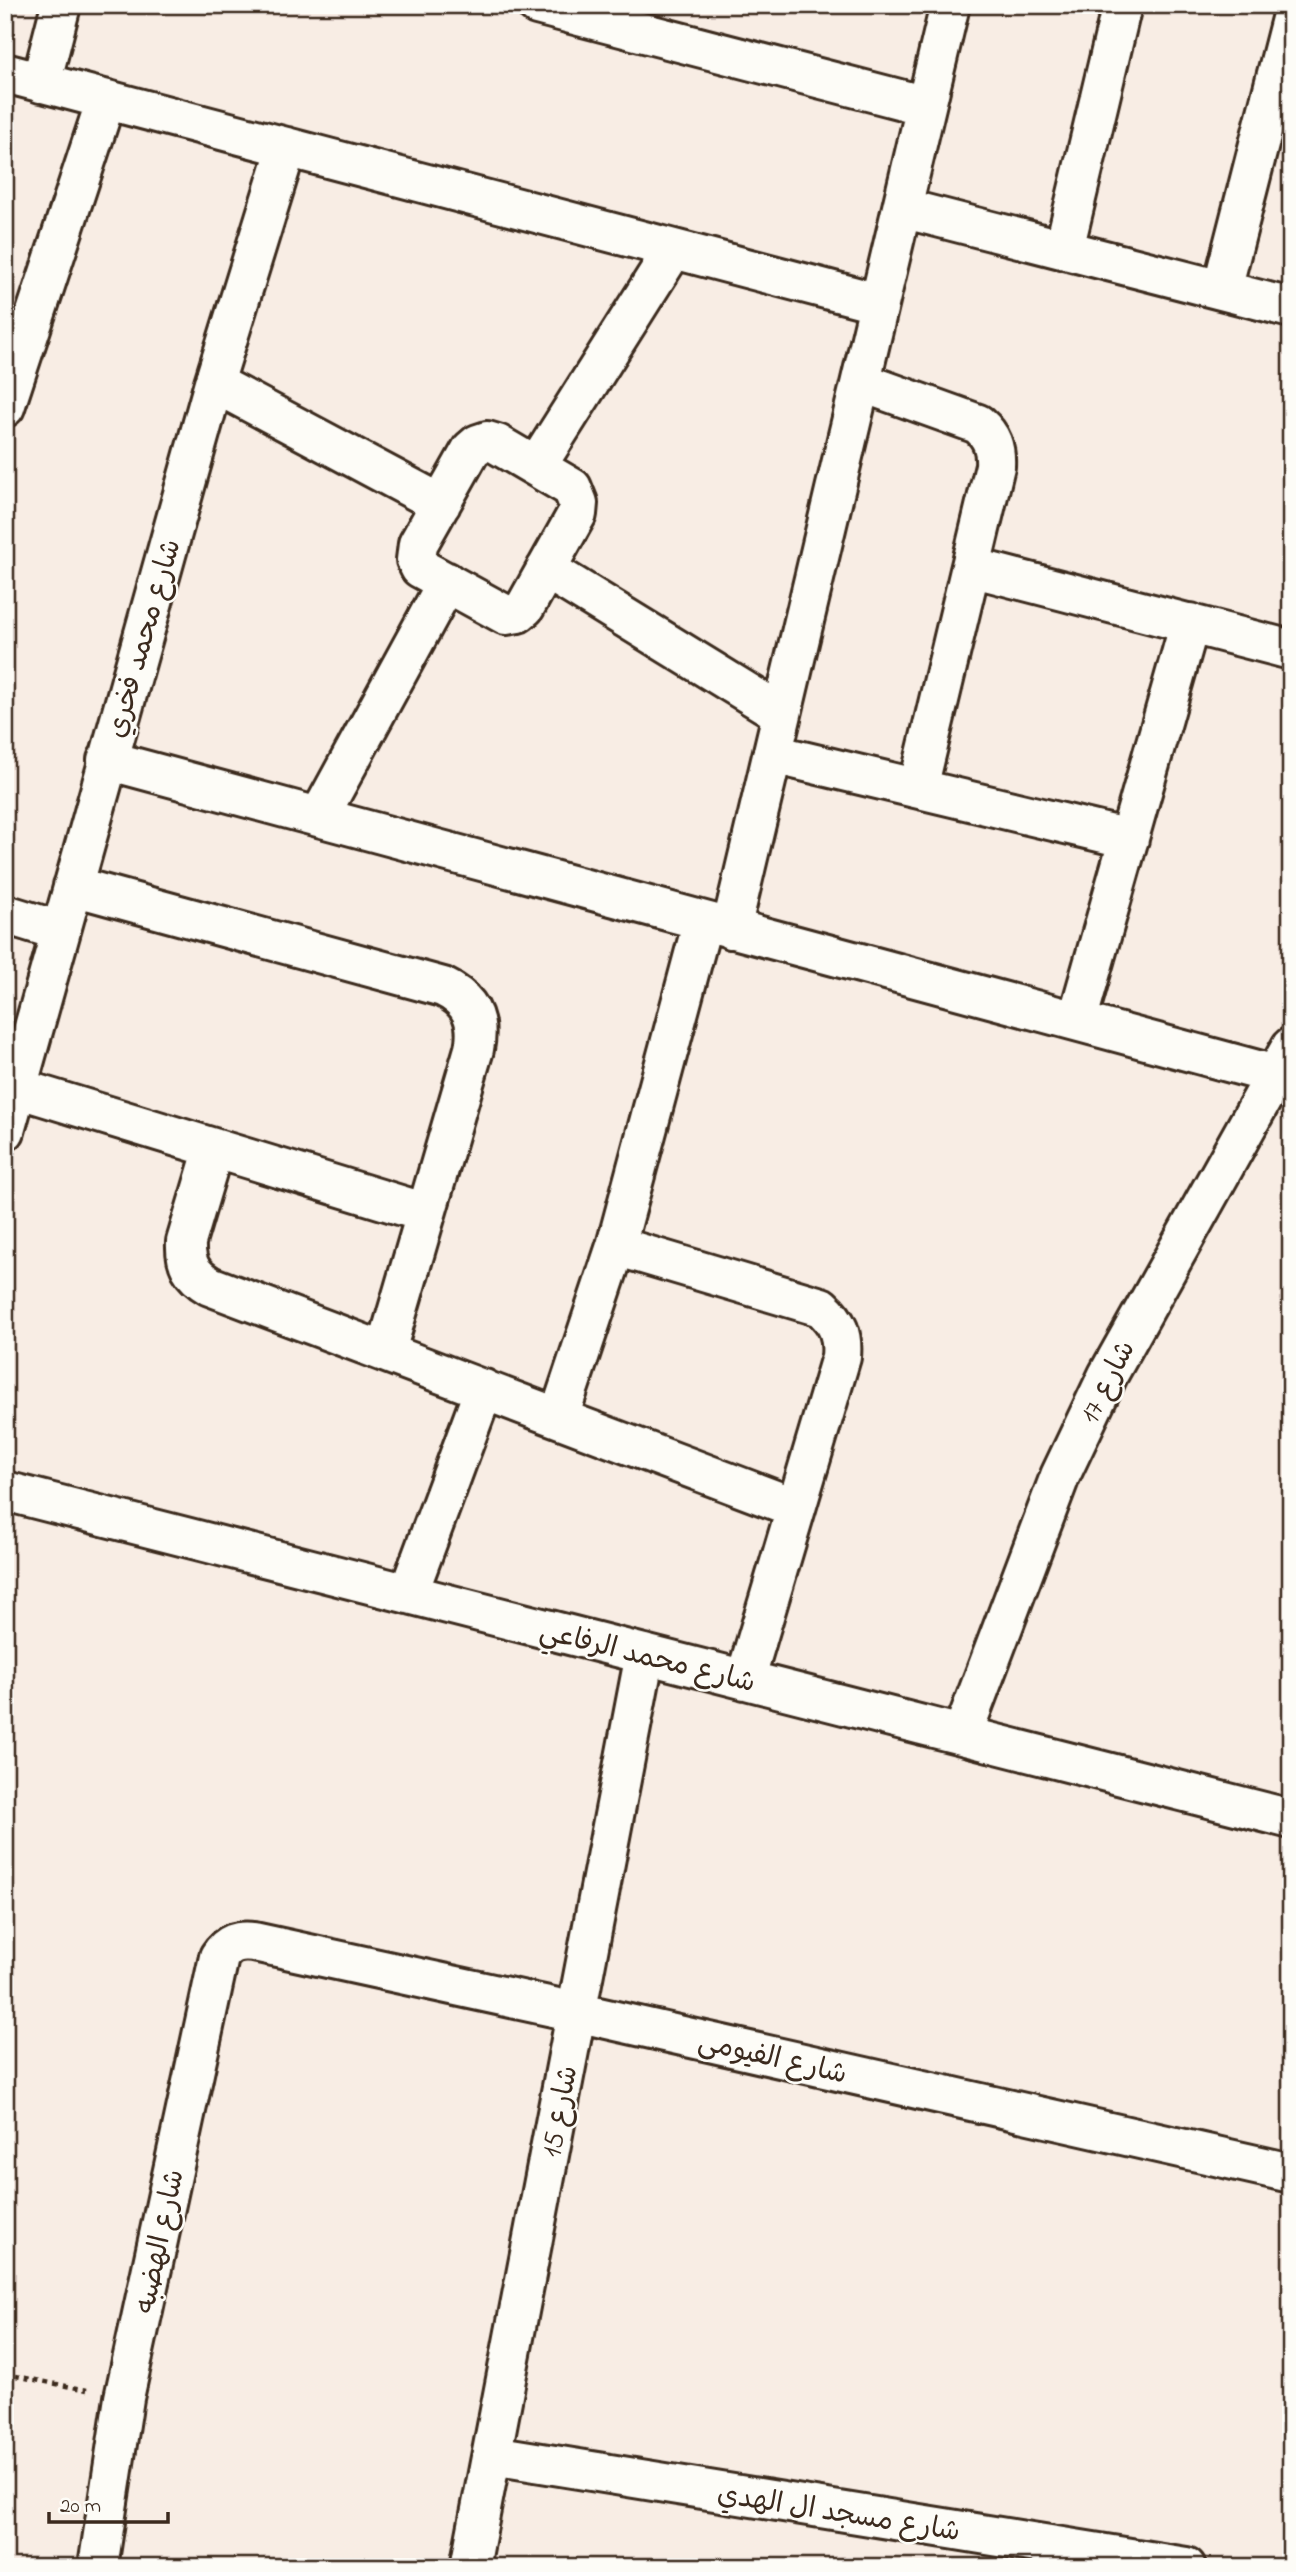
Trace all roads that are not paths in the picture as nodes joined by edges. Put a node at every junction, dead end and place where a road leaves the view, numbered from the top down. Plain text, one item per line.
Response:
1 (61, 5) edge
2 (537, 5) edge
3 (950, 5) edge
4 (1122, 5) edge
5 (1291, 19) edge
6 (23, 78) edge
7 (106, 100) junction
8 (926, 106) junction
9 (287, 147) junction
10 (902, 208) junction
11 (1064, 249) junction
12 (673, 250) junction
13 (1222, 289) junction
14 (879, 303) junction
15 (1291, 308) edge
16 (861, 382) junction
17 (214, 383) junction
18 (5, 407) edge
19 (536, 467) junction
20 (441, 504) junction
21 (971, 567) junction
22 (546, 569) junction
23 (446, 582) junction
24 (1190, 624) junction
25 (1291, 650) edge
26 (782, 714) junction
27 (773, 754) junction
28 (107, 760) junction
29 (918, 788) junction
30 (319, 817) junction
31 (1129, 839) junction
32 (73, 886) junction
33 (5, 914) edge
34 (718, 925) junction
35 (60, 931) junction
36 (1077, 1021) junction
37 (1283, 1061) edge
38 (17, 1088) junction
39 (5, 1131) edge
40 (214, 1148) junction
41 (426, 1213) junction
42 (616, 1246) junction
43 (386, 1351) junction
44 (485, 1389) junction
45 (559, 1417) junction
46 (5, 1491) edge
47 (796, 1508) junction
48 (408, 1594) junction
49 (645, 1654) junction
50 (745, 1680) junction
51 (962, 1735) junction
52 (1291, 1819) edge
53 (254, 1942) joint
54 (576, 2012) junction
55 (1291, 2173) edge
56 (492, 2455) junction
57 (98, 2567) edge
58 (470, 2567) edge
59 (1186, 2567) edge

1 - 6 street
2 - 8 street
3 - 8 street
4 - 11 street
5 - 13 street
6 - 7 street
7 - 9 street
7 - 18 street
8 - 10 street
9 - 12 street
9 - 17 street, شارع محمد فخري
10 - 11 street
10 - 14 street
11 - 13 street
12 - 14 street
12 - 19 street
13 - 15 street
14 - 16 street
16 - 21 street
16 - 26 street
17 - 20 street
17 - 28 street, شارع محمد فخري
19 - 20 street
19 - 22 street
20 - 23 street
21 - 24 street
21 - 29 street
22 - 23 street
22 - 26 street
23 - 30 street
24 - 25 street
24 - 31 street
26 - 27 street
27 - 29 street
27 - 34 street
28 - 30 street
28 - 32 street, شارع محمد فخري
29 - 31 street
30 - 34 street
31 - 36 street
32 - 35 street, شارع محمد فخري
32 - 41 street
33 - 35 street
34 - 36 street
34 - 42 street
35 - 38 street, شارع محمد فخري
36 - 37 street
37 - 51 street, شارع 17
38 - 39 street, شارع محمد فخري
38 - 40 street
40 - 41 street
40 - 43 street
41 - 43 street
42 - 45 street
42 - 47 street
43 - 44 street
44 - 45 street
44 - 48 street
45 - 47 street
46 - 48 street, شارع محمد الرفاعي
47 - 50 street
48 - 49 street, شارع محمد الرفاعي
49 - 50 street, شارع محمد الرفاعي
49 - 54 street, شارع 15
50 - 51 street, شارع محمد الرفاعي
51 - 52 street, شارع محمد الرفاعي
53 - 54 street, شارع الفيومى
53 - 57 street, شارع الهضبه
54 - 55 street, شارع الفيومى
54 - 56 street, شارع 15
56 - 58 street, شارع 15
56 - 59 street, شارع مسجد ال الهدي

